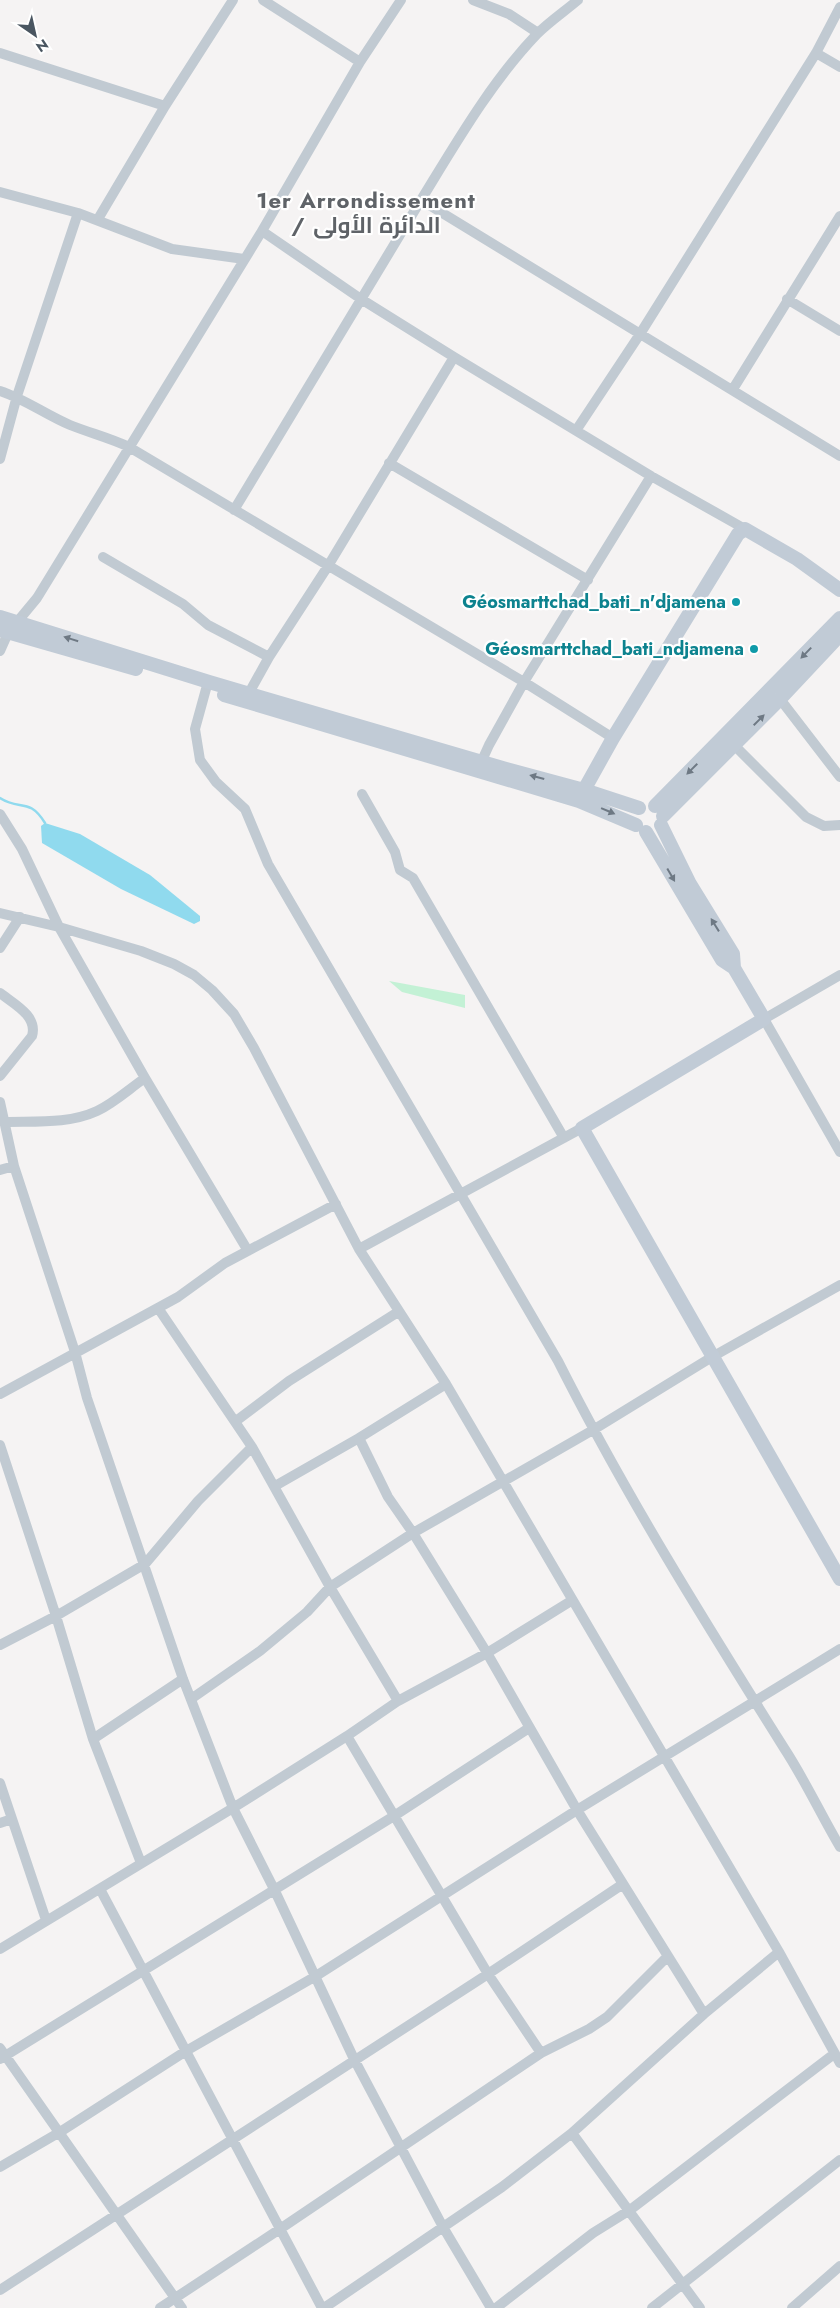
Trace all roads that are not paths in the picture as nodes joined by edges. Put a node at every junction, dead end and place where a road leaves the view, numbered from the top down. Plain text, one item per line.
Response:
1 (233, 0) edge
2 (264, 0) edge
3 (401, 0) edge
4 (474, 0) edge
5 (578, 0) edge
6 (840, 7) edge
7 (538, 33) junction
8 (0, 53) edge
9 (816, 53) junction
10 (360, 62) junction
11 (840, 67) edge
12 (165, 106) junction
13 (0, 192) edge
14 (421, 200) junction
15 (78, 213) junction
16 (840, 216) edge
17 (98, 219) junction
18 (262, 231) junction
19 (244, 259) junction
20 (361, 299) junction
21 (787, 299) junction
22 (840, 331) edge
23 (640, 334) junction
24 (454, 357) junction
25 (733, 389) junction
26 (0, 391) edge
27 (17, 396) junction
28 (576, 429) junction
29 (129, 447) junction
30 (840, 456) edge
31 (0, 459) edge
32 (389, 463) junction
33 (651, 476) junction
34 (234, 510) junction
35 (745, 529) junction
36 (102, 557) dead end
37 (328, 566) junction
38 (588, 580) junction
39 (840, 590) edge
40 (0, 617) edge
41 (840, 618) edge
42 (9, 629) edge
43 (840, 635) edge
44 (0, 651) edge
45 (269, 657) junction
46 (524, 682) junction
47 (206, 689) junction
48 (249, 693) junction
49 (780, 699) junction
50 (613, 738) junction
51 (734, 745) junction
52 (480, 766) junction
53 (840, 777) edge
54 (584, 790) junction
55 (362, 794) dead end
56 (639, 808) junction
57 (0, 814) edge
58 (660, 816) junction
59 (840, 825) edge
60 (641, 828) junction
61 (0, 913) edge
62 (20, 917) junction
63 (59, 927) junction
64 (0, 948) edge
65 (734, 968) junction
66 (840, 975) edge
67 (0, 993) edge
68 (764, 1019) junction
69 (0, 1076) edge
70 (145, 1078) junction
71 (0, 1102) edge
72 (5, 1122) junction
73 (582, 1128) junction
74 (564, 1138) junction
75 (840, 1152) edge
76 (14, 1166) junction
77 (0, 1170) edge
78 (460, 1194) junction
79 (336, 1204) junction
80 (359, 1249) junction
81 (248, 1251) junction
82 (840, 1285) edge
83 (158, 1308) junction
84 (398, 1312) junction
85 (76, 1352) junction
86 (712, 1357) junction
87 (446, 1384) junction
88 (0, 1394) edge
89 (236, 1421) junction
90 (593, 1430) junction
91 (359, 1438) junction
92 (0, 1445) edge
93 (252, 1447) junction
94 (502, 1482) junction
95 (275, 1486) junction
96 (413, 1533) junction
97 (145, 1564) junction
98 (840, 1579) edge
99 (330, 1587) junction
100 (571, 1601) junction
101 (56, 1616) junction
102 (0, 1645) edge
103 (840, 1649) edge
104 (487, 1654) junction
105 (183, 1679) junction
106 (192, 1700) junction
107 (398, 1701) junction
108 (754, 1701) junction
109 (528, 1728) junction
110 (347, 1736) junction
111 (94, 1739) junction
112 (664, 1758) junction
113 (0, 1783) edge
114 (233, 1808) junction
115 (577, 1810) junction
116 (394, 1816) junction
117 (12, 1818) junction
118 (0, 1823) edge
119 (840, 1847) edge
120 (141, 1863) junction
121 (623, 1884) junction
122 (100, 1889) junction
123 (274, 1889) junction
124 (443, 1895) junction
125 (46, 1920) junction
126 (0, 1949) edge
127 (779, 1952) junction
128 (667, 1957) junction
129 (143, 1970) junction
130 (488, 1974) junction
131 (316, 1976) junction
132 (704, 2014) junction
133 (186, 2051) junction
134 (541, 2053) junction
135 (2, 2054) edge
136 (837, 2058) edge
137 (354, 2059) junction
138 (60, 2132) junction
139 (572, 2133) junction
140 (232, 2138) junction
141 (402, 2146) junction
142 (840, 2160) edge
143 (0, 2167) edge
144 (630, 2210) junction
145 (116, 2214) junction
146 (443, 2227) junction
147 (280, 2229) junction
148 (840, 2266) edge
149 (683, 2284) junction
150 (0, 2290) edge
151 (174, 2298) junction
152 (160, 2308) edge
153 (182, 2308) edge
154 (323, 2308) edge
155 (491, 2308) edge
156 (496, 2308) edge
157 (652, 2308) edge
158 (700, 2308) edge
159 (792, 2308) edge

1 - 12 street
2 - 10 street
3 - 10 street
4 - 7 street
5 - 7 street
6 - 9 street
7 - 14 street
8 - 12 street
9 - 11 street
9 - 23 street
10 - 18 street
12 - 17 street
13 - 15 street
14 - 20 street
14 - 23 street
15 - 17 street
15 - 27 street
16 - 21 street
17 - 19 street
18 - 19 street
18 - 20 street
19 - 29 street
20 - 24 street
20 - 34 street
21 - 22 street
21 - 25 street
23 - 25 street
23 - 28 street
24 - 28 street
24 - 32 street
25 - 30 street
26 - 27 street
27 - 29 street
27 - 31 street
28 - 33 street
29 - 34 street
29 - 42 street
32 - 37 street
32 - 38 street
33 - 35 street
33 - 38 street
34 - 37 street
35 - 39 street
35 - 50 street
36 - 45 street
37 - 45 street
37 - 46 street
38 - 46 street
40 - 42 street
41 -> 58 street
42 - 44 street
42 - 47 street
48 -> 42 street
43 - 49 street
45 - 48 street
46 - 50 street
46 - 52 street
47 - 52 street
47 - 78 street
48 - 52 street
51 -> 49 street
49 - 53 street
50 - 54 street
51 - 58 street
51 - 59 street
54 -> 52 street
52 -> 60 street
54 - 56 street
55 - 74 street
56 - 58 street
56 - 60 street
57 - 63 street
58 - 60 street
65 -> 58 street
60 -> 65 street
61 - 62 street
62 - 63 street
62 - 64 street
63 - 70 street
63 - 79 street
65 - 68 street
66 - 68 street
67 - 69 street
68 - 73 street
68 - 75 street
70 - 72 street
70 - 81 street
71 - 72 street
72 - 76 street
73 - 74 street
73 - 86 street
74 - 78 street
76 - 77 street
76 - 85 street
78 - 80 street
78 - 90 street
79 - 80 street
79 - 81 street
80 - 84 street
81 - 83 street
82 - 86 street
83 - 85 street
83 - 89 street
84 - 87 street
84 - 89 street
85 - 88 street
85 - 97 street
86 - 90 street
86 - 98 street
87 - 91 street
87 - 94 street
89 - 93 street
90 - 94 street
90 - 108 street
91 - 95 street
91 - 96 street
92 - 101 street
93 - 95 street
93 - 97 street
94 - 96 street
94 - 100 street
95 - 99 street
96 - 99 street
96 - 104 street
97 - 101 street
97 - 105 street
99 - 106 street
99 - 107 street
100 - 104 street
100 - 112 street
101 - 102 street
101 - 111 street
103 - 108 street
104 - 107 street
104 - 109 street
105 - 106 street
105 - 111 street
106 - 114 street
107 - 110 street
108 - 112 street
108 - 119 street
109 - 115 street
109 - 116 street
110 - 114 street
110 - 116 street
111 - 120 street
112 - 115 street
112 - 127 street
113 - 117 street
114 - 120 street
114 - 123 street
115 - 121 street
115 - 124 street
116 - 123 street
116 - 124 street
117 - 118 street
117 - 125 street
120 - 122 street
121 - 128 street
121 - 130 street
122 - 125 street
122 - 129 street
123 - 129 street
123 - 131 street
124 - 130 street
124 - 131 street
125 - 126 street
127 - 132 street
127 - 136 street
128 - 132 street
128 - 134 street
129 - 133 street
129 - 135 street
130 - 134 street
130 - 137 street
131 - 133 street
131 - 137 street
132 - 139 street
133 - 138 street
133 - 140 street
134 - 141 street
135 - 138 street
136 - 144 street
137 - 140 street
137 - 141 street
138 - 143 street
138 - 145 street
139 - 144 street
139 - 146 street
140 - 145 street
140 - 147 street
141 - 146 street
141 - 147 street
142 - 149 street
144 - 149 street
144 - 156 street
145 - 150 street
145 - 151 street
146 - 154 street
146 - 155 street
147 - 151 street
147 - 154 street
148 - 159 street
149 - 157 street
149 - 158 street
151 - 152 street
151 - 153 street

